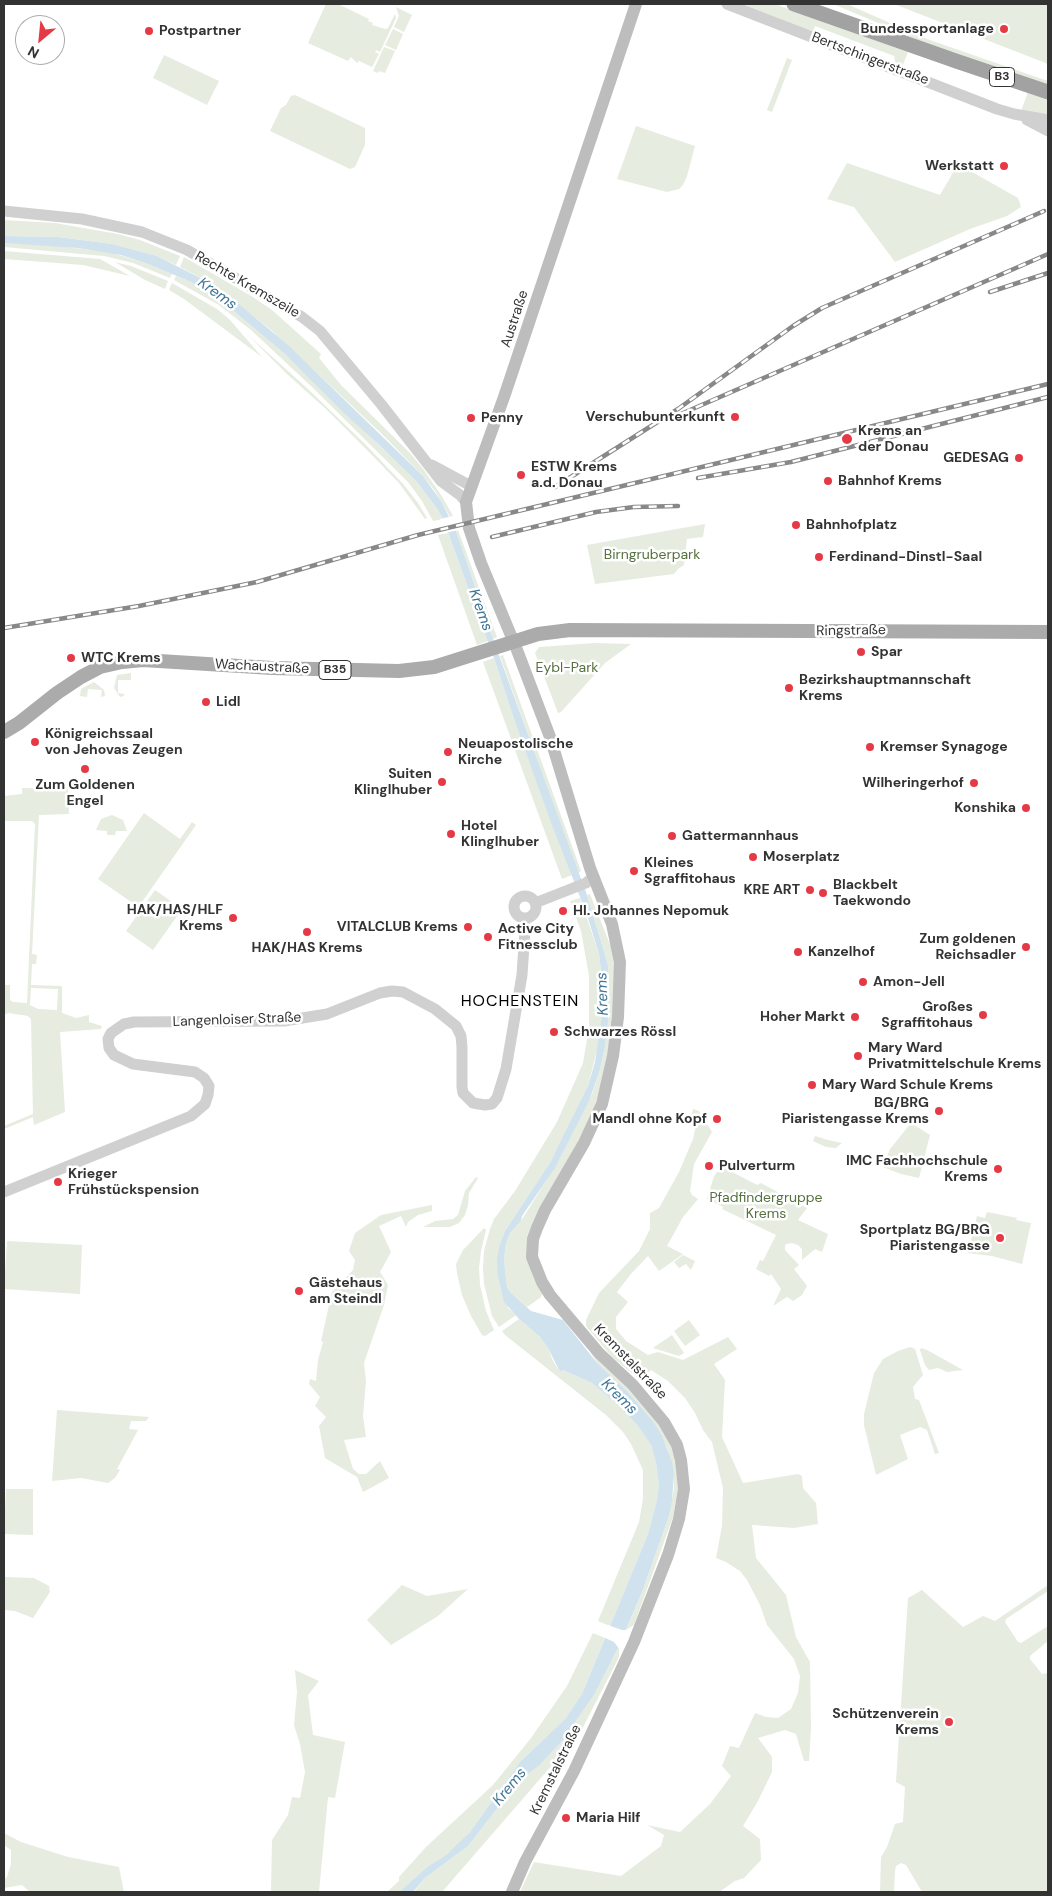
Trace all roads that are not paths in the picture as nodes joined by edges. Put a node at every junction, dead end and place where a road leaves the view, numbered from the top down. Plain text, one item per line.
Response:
1 (636, 4) edge
2 (727, 4) edge
3 (794, 4) edge
4 (823, 4) edge
5 (867, 30) junction
6 (1048, 92) edge
7 (1048, 128) edge
8 (4, 211) edge
9 (428, 463) junction
10 (471, 486) junction
11 (466, 502) junction
12 (655, 630) joint
13 (1048, 632) edge
14 (507, 644) junction
15 (4, 732) edge
16 (590, 880) junction
17 (536, 902) junction
18 (524, 919) junction
19 (4, 1192) edge
20 (512, 1892) edge

1 - 10 main road, Austraße
2 - 7 street, Bertschingerstraße
3 - 5 highway, B3
4 - 5 highway, B3
5 - 6 highway, B3
8 - 9 street, Rechte Kremszeile
9 - 10 street, Rechte Kremszeile
9 - 11 street, Rechte Kremszeile
10 - 11 main road, Austraße
11 - 14 main road, Austraße
12 - 13 main road, Ringstraße / B35
12 - 14 main road, Wachaustraße / B35
14 - 15 main road, Wachaustraße / B35
14 - 16 main road, Austraße
16 - 17 street
16 - 20 main road, Kremstalstraße
17 - 18 street
17 - 18 street
18 - 19 street, Langenloiser Straße

